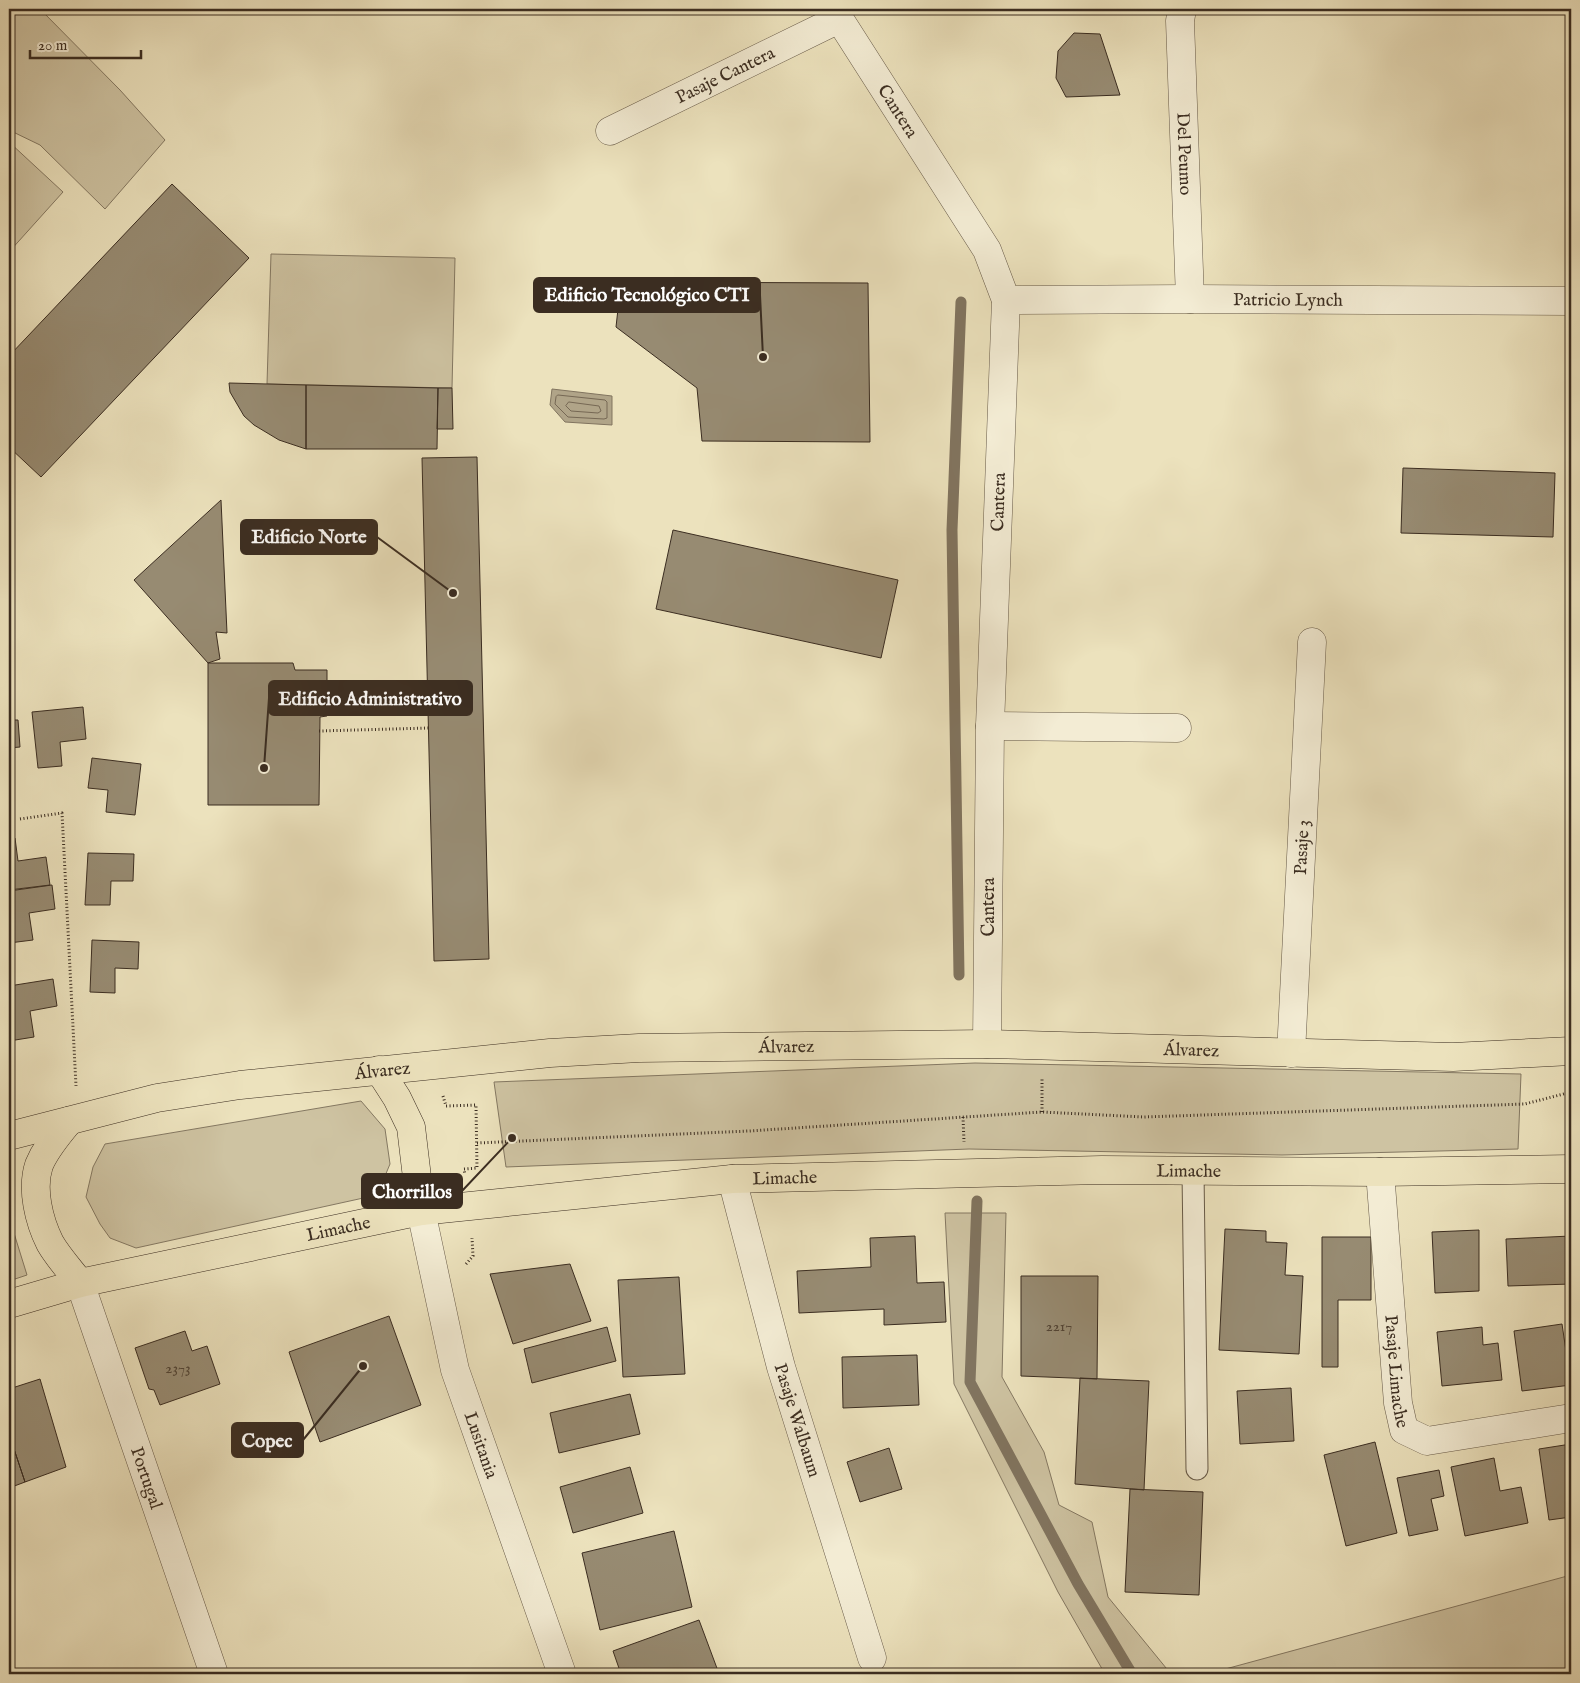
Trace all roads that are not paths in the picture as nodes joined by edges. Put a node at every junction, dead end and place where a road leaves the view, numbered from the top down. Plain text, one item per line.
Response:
1 (1182, 9) edge
2 (836, 14) edge
3 (610, 131) dead end
4 (1190, 299) junction
5 (1006, 300) junction
6 (1571, 301) edge
7 (1312, 642) dead end
8 (990, 726) junction
9 (1177, 728) dead end
10 (987, 1044) junction
11 (1571, 1052) edge
12 (1291, 1053) junction
13 (379, 1070) junction
14 (73, 1120) junction
15 (9, 1136) edge
16 (1571, 1168) edge
17 (1193, 1172) junction
18 (1380, 1172) junction
19 (732, 1178) junction
20 (421, 1211) junction
21 (80, 1283) junction
22 (9, 1304) edge
23 (1571, 1418) edge
24 (1197, 1469) dead end
25 (872, 1658) dead end
26 (214, 1674) edge
27 (562, 1674) edge

1 - 4 street, Del Peumo
2 - 3 street, Pasaje Cantera
2 - 5 street, Cantera
4 - 5 street, Patricio Lynch
4 - 6 street, Patricio Lynch
5 - 8 street, Cantera
7 - 12 street, Pasaje 3
8 - 9 street
8 - 10 street, Cantera
10 - 12 main road, Álvarez
10 - 13 main road, Álvarez
11 - 12 main road, Álvarez
13 - 14 main road, Álvarez
13 - 20 main road
14 - 15 main road, Álvarez
14 - 21 main road
16 - 18 main road, Limache
17 - 18 main road, Limache
17 - 19 main road, Limache
17 - 24 lane
18 - 23 street, Pasaje Limache
19 - 20 main road, Limache
19 - 25 street, Pasaje Walbaum
20 - 21 main road, Limache
20 - 27 street, Lusitania
21 - 22 main road, Limache
21 - 26 street, Portugal

